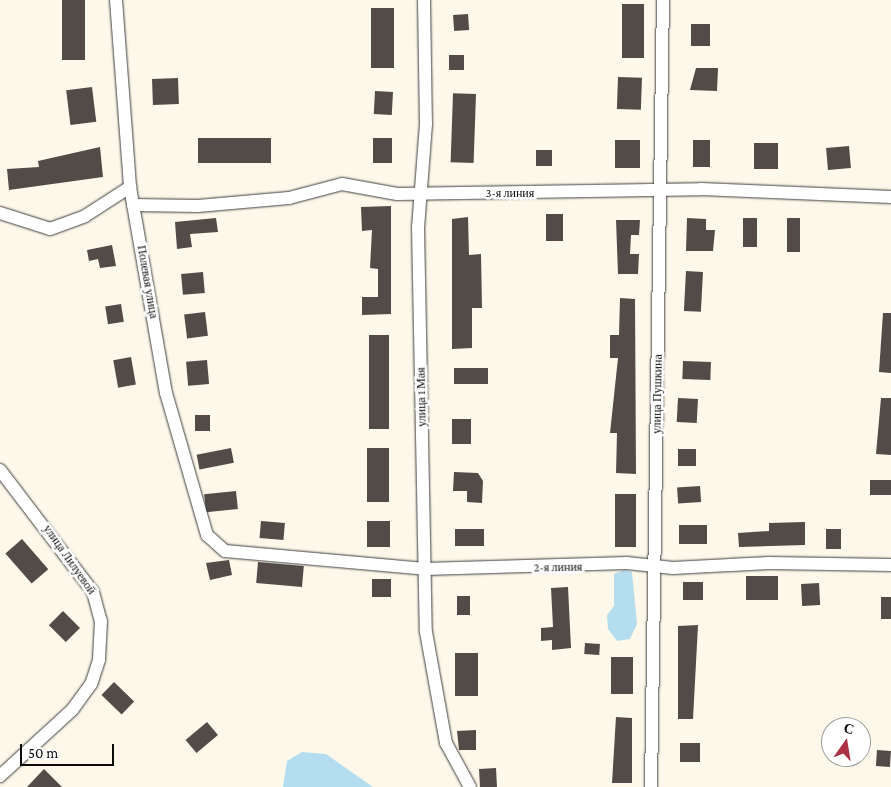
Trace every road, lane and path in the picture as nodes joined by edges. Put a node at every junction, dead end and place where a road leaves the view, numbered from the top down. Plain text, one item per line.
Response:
1 (116, 0) edge
2 (424, 0) edge
3 (663, 0) edge
4 (130, 188) junction
5 (662, 192) junction
6 (421, 195) junction
7 (891, 197) edge
8 (133, 205) junction
9 (0, 212) edge
10 (0, 470) edge
11 (225, 551) joint
12 (655, 565) junction
13 (891, 565) edge
14 (425, 569) junction
15 (0, 776) edge
16 (470, 787) edge
17 (651, 787) edge

1 - 4 street, Полевая улица
2 - 6 street, улица 1 Мая
3 - 5 street, улица Пушкина
4 - 8 street, Полевая улица
4 - 9 street
5 - 6 street, 3-я линия
5 - 7 street, 3-я линия
5 - 12 street, улица Пушкина
6 - 8 street, 3-я линия
6 - 14 street, улица 1 Мая
8 - 11 street, Полевая улица
10 - 15 street, улица Лилуевой
11 - 14 street, 2-я линия
12 - 13 street, 2-я линия
12 - 14 street, 2-я линия
12 - 17 street, улица Пушкина
14 - 16 street, улица 1 Мая

